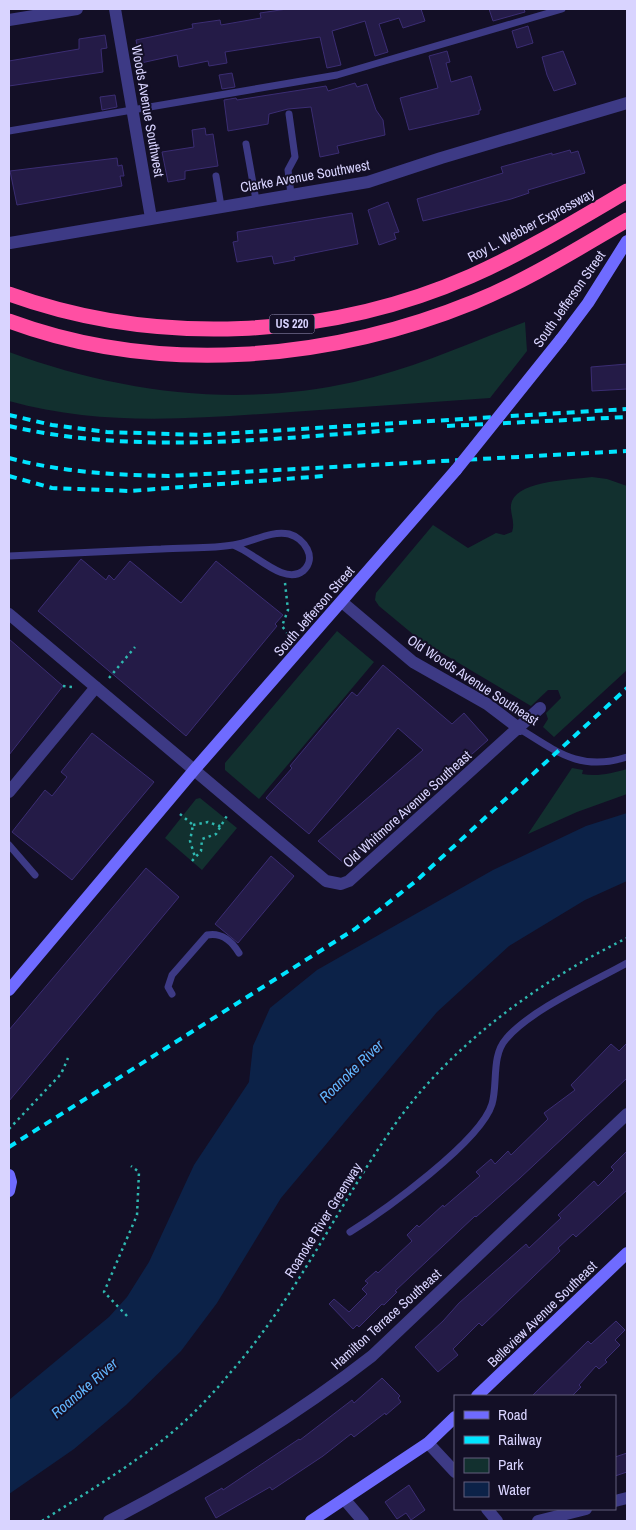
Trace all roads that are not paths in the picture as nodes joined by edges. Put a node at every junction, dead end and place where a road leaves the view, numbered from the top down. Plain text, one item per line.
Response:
1 (77, 9) edge
2 (116, 9) edge
3 (562, 9) edge
4 (61, 10) edge
5 (9, 20) edge
6 (627, 104) edge
7 (133, 110) junction
8 (289, 114) dead end
9 (9, 132) edge
10 (246, 144) dead end
11 (216, 176) dead end
12 (627, 191) edge
13 (290, 194) junction
14 (256, 200) junction
15 (221, 206) junction
16 (150, 218) junction
17 (627, 220) edge
18 (10, 243) edge
19 (626, 246) edge
20 (9, 294) edge
21 (9, 321) edge
22 (233, 545) junction
23 (9, 556) edge
24 (342, 602) junction
25 (9, 614) edge
26 (96, 687) junction
27 (540, 708) dead end
28 (520, 729) junction
29 (627, 757) edge
30 (195, 769) junction
31 (9, 792) edge
32 (9, 846) edge
33 (35, 875) dead end
34 (239, 953) dead end
35 (627, 963) edge
36 (9, 990) edge
37 (172, 994) dead end
38 (627, 1114) edge
39 (9, 1175) edge
40 (9, 1191) edge
41 (350, 1232) dead end
42 (627, 1253) edge
43 (478, 1395) edge
44 (454, 1418) edge
45 (428, 1442) junction
46 (454, 1471) edge
47 (345, 1500) junction
48 (487, 1510) edge
49 (582, 1510) edge
50 (109, 1521) edge
51 (311, 1521) edge
52 (363, 1521) edge
53 (497, 1521) edge
54 (538, 1521) edge

1 - 4 street
2 - 7 street, Woods Avenue Southwest
3 - 7 lane
4 - 5 street
6 - 13 street, Clarke Avenue Southwest
7 - 9 lane
7 - 16 street, Woods Avenue Southwest
8 - 13 lane
10 - 14 lane
11 - 15 lane
12 - 20 highway, Roy L. Webber Expressway / US 220
13 - 14 street, Clarke Avenue Southwest
14 - 15 street, Clarke Avenue Southwest
15 - 16 street, Clarke Avenue Southwest
16 - 18 street, Clarke Avenue Southwest
17 - 21 highway, US 220
19 - 24 main road, South Jefferson Street, bridge
22 - 22 lane
22 - 23 lane
24 - 28 street, Old Woods Avenue Southeast
24 - 30 main road, South Jefferson Street
25 - 26 street
26 - 30 street
26 - 31 street
27 - 28 street
28 - 29 lane, Old Woods Avenue Southeast
28 - 30 street, Old Whitmore Avenue Southeast
30 - 36 main road, South Jefferson Street
32 - 33 lane
34 - 37 lane
35 - 41 lane
38 - 50 street, Hamilton Terrace Southeast
39 - 40 main road
42 - 43 main road, Belleview Avenue Southeast
44 - 45 main road
45 - 46 street
45 - 47 main road
47 - 51 main road
47 - 52 street
48 - 53 street
49 - 54 street

